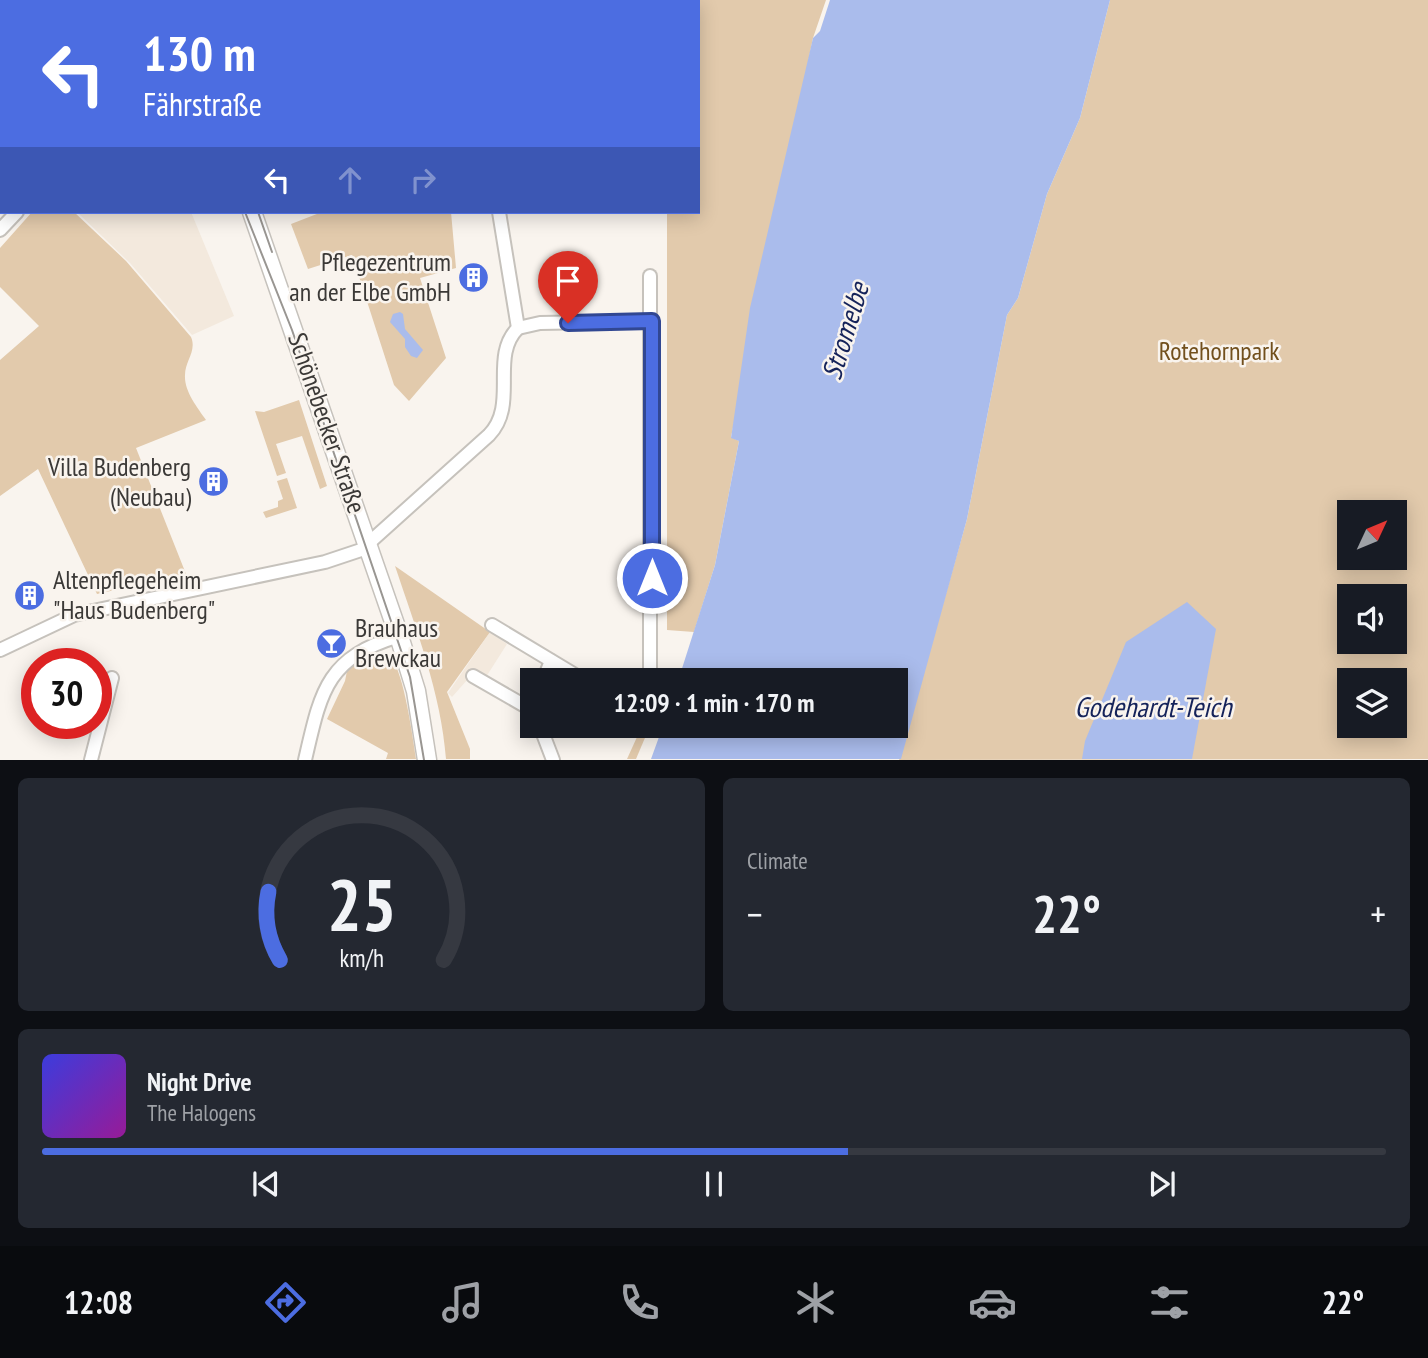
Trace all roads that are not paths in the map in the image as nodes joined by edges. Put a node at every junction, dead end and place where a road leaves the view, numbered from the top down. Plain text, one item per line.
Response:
1 (15, 214) edge
2 (253, 214) edge
3 (499, 214) edge
4 (0, 230) edge
5 (650, 276) dead end
6 (652, 321) junction
7 (518, 328) junction
8 (368, 544) junction
9 (492, 625) dead end
10 (399, 636) junction
11 (0, 650) edge
12 (551, 661) junction
13 (548, 668) edge
14 (563, 668) edge
15 (650, 668) edge
16 (473, 676) dead end
17 (520, 702) edge
18 (545, 738) edge
19 (96, 739) edge
20 (90, 760) edge
21 (305, 760) edge
22 (426, 760) edge
23 (553, 760) edge

1 - 4 street
2 - 8 main road, Schönebecker Straße
3 - 7 street
5 - 6 street
6 - 7 street
6 - 15 street
7 - 8 street
8 - 10 main road, Schönebecker Straße
8 - 11 street
9 - 12 street
10 - 21 street
10 - 22 main road, Schönebecker Straße
12 - 13 street
12 - 14 street
16 - 17 street
18 - 23 street
19 - 20 street

